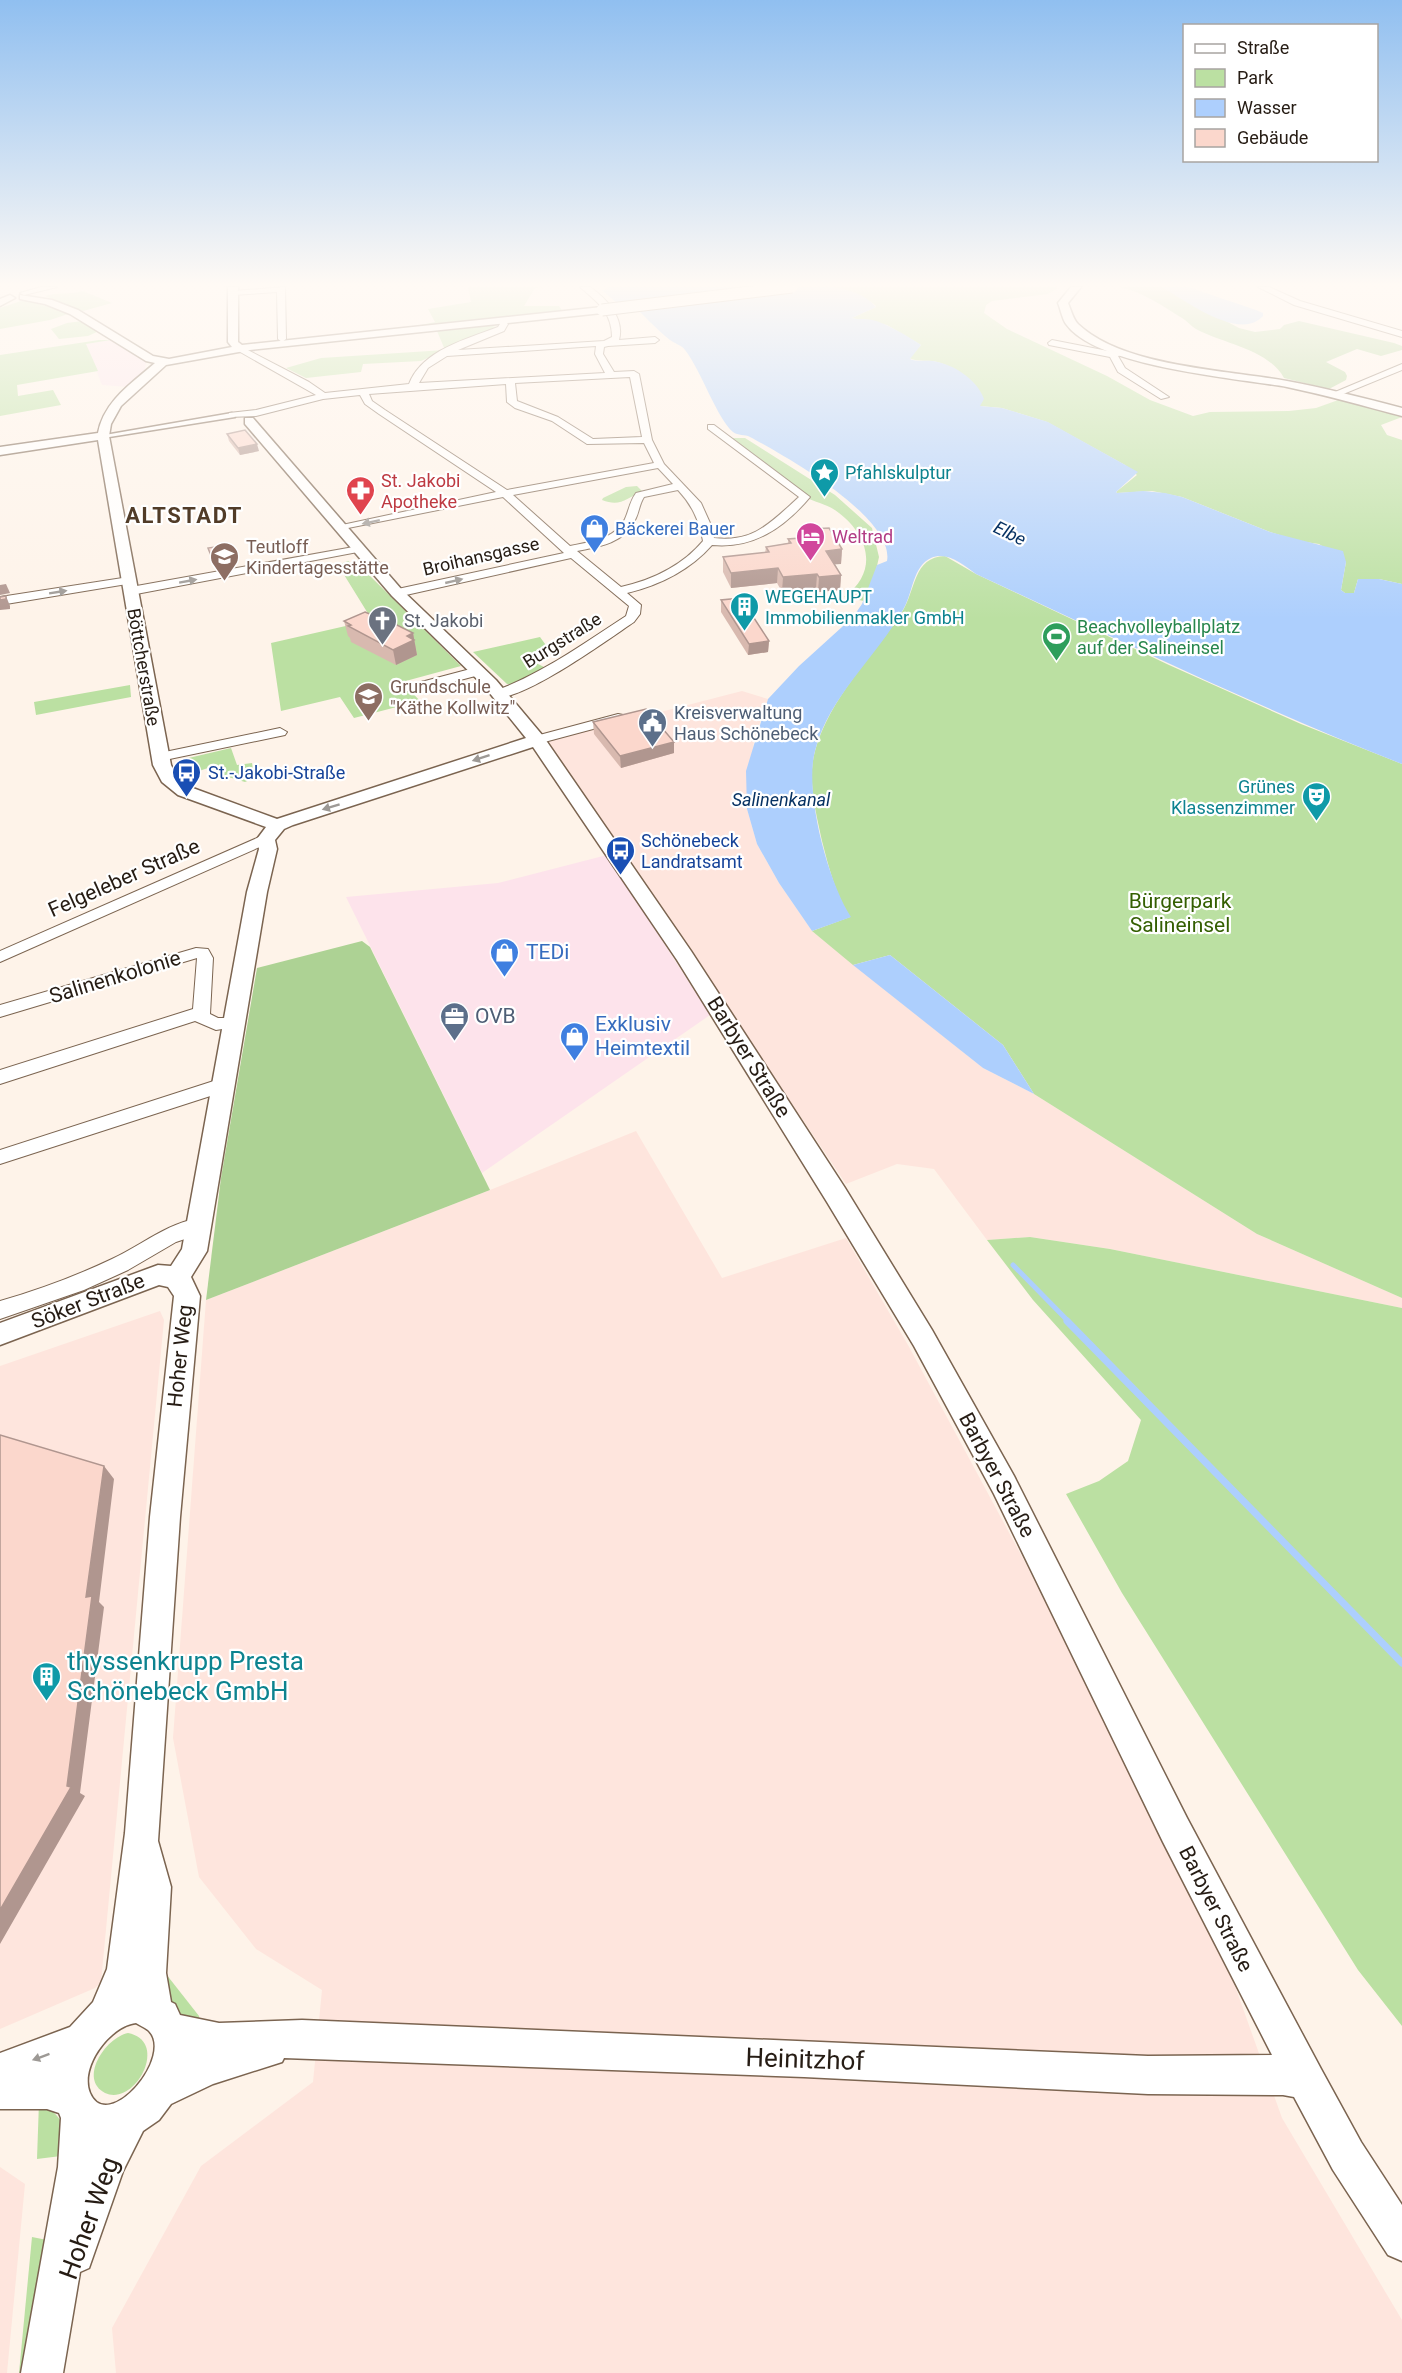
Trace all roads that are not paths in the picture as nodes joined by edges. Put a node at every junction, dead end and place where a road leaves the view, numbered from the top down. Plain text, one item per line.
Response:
1 (123, 398) edge
2 (317, 398) edge
3 (366, 398) edge
4 (512, 398) edge
5 (639, 398) edge
6 (1344, 398) edge
7 (1402, 412) edge
8 (232, 416) joint
9 (252, 417) junction
10 (711, 427) dead end
11 (103, 436) junction
12 (647, 440) junction
13 (0, 451) edge
14 (660, 465) junction
15 (680, 486) junction
16 (505, 493) junction
17 (342, 528) junction
18 (709, 541) junction
19 (359, 549) junction
20 (571, 552) junction
21 (130, 586) junction
22 (620, 591) junction
23 (398, 593) junction
24 (0, 601) edge
25 (478, 672) junction
26 (411, 689) dead end
27 (500, 694) junction
28 (626, 716) edge
29 (280, 732) dead end
30 (537, 740) junction
31 (160, 757) junction
32 (272, 832) junction
33 (0, 957) edge
34 (0, 1011) edge
35 (201, 1017) junction
36 (235, 1022) junction
37 (0, 1077) edge
38 (223, 1085) junction
39 (0, 1157) edge
40 (199, 1227) junction
41 (177, 1278) junction
42 (0, 1310) edge
43 (0, 1334) edge
44 (142, 1833) junction
45 (107, 2013) junction
46 (162, 2020) junction
47 (302, 2039) junction
48 (81, 2042) junction
49 (0, 2072) edge
50 (1306, 2083) junction
51 (0, 2090) edge
52 (159, 2090) junction
53 (77, 2106) junction
54 (129, 2119) junction
55 (1402, 2241) edge
56 (52, 2319) junction
57 (42, 2373) edge

1 - 11 street
2 - 9 street
3 - 16 street
4 - 12 street
5 - 12 street
6 - 7 street
8 - 9 street
8 - 11 street
9 - 17 street, Barbyer Straße
10 - 18 street
11 - 13 street
11 - 21 street, Böttcherstraße
12 - 14 street
14 - 15 street
14 - 16 street
15 - 18 street
15 - 20 street, Broihansgasse
16 -> 17 street
16 - 20 street
17 - 19 street, Barbyer Straße
18 - 22 street
21 -> 19 street
19 - 23 street, Barbyer Straße
20 - 22 street
23 -> 20 street, Broihansgasse
24 -> 21 street
21 - 31 street, Böttcherstraße
22 - 27 street, Burgstraße
23 - 25 street, Barbyer Straße
25 - 26 street
25 - 27 street, Barbyer Straße
27 - 30 street, Barbyer Straße
28 - 30 street
29 - 31 street
30 -> 32 street, Felgeleber Straße
30 - 50 street, Barbyer Straße
31 - 32 street, Böttcherstraße
32 - 33 street, Felgeleber Straße
32 - 36 street, Hoher Weg
34 - 35 street, Salinenkolonie
35 - 36 street
35 - 37 street
36 - 38 street, Hoher Weg
38 - 39 street
38 - 40 street, Hoher Weg
40 - 41 street, Hoher Weg
40 - 42 street
41 - 43 street, Söker Straße
41 - 44 street, Hoher Weg
44 - 45 street, Hoher Weg
44 - 46 street, Hoher Weg
45 - 46 street
45 - 48 street
46 - 47 street, Heinitzhof
46 - 52 street
47 - 50 street, Heinitzhof
47 - 52 street, Heinitzhof
48 -> 49 street
48 - 53 street
50 - 55 street, Barbyer Straße
51 - 53 street
52 - 54 street
53 - 54 street
53 - 56 street, Hoher Weg
54 - 56 street, Hoher Weg
56 - 57 street, Hoher Weg

